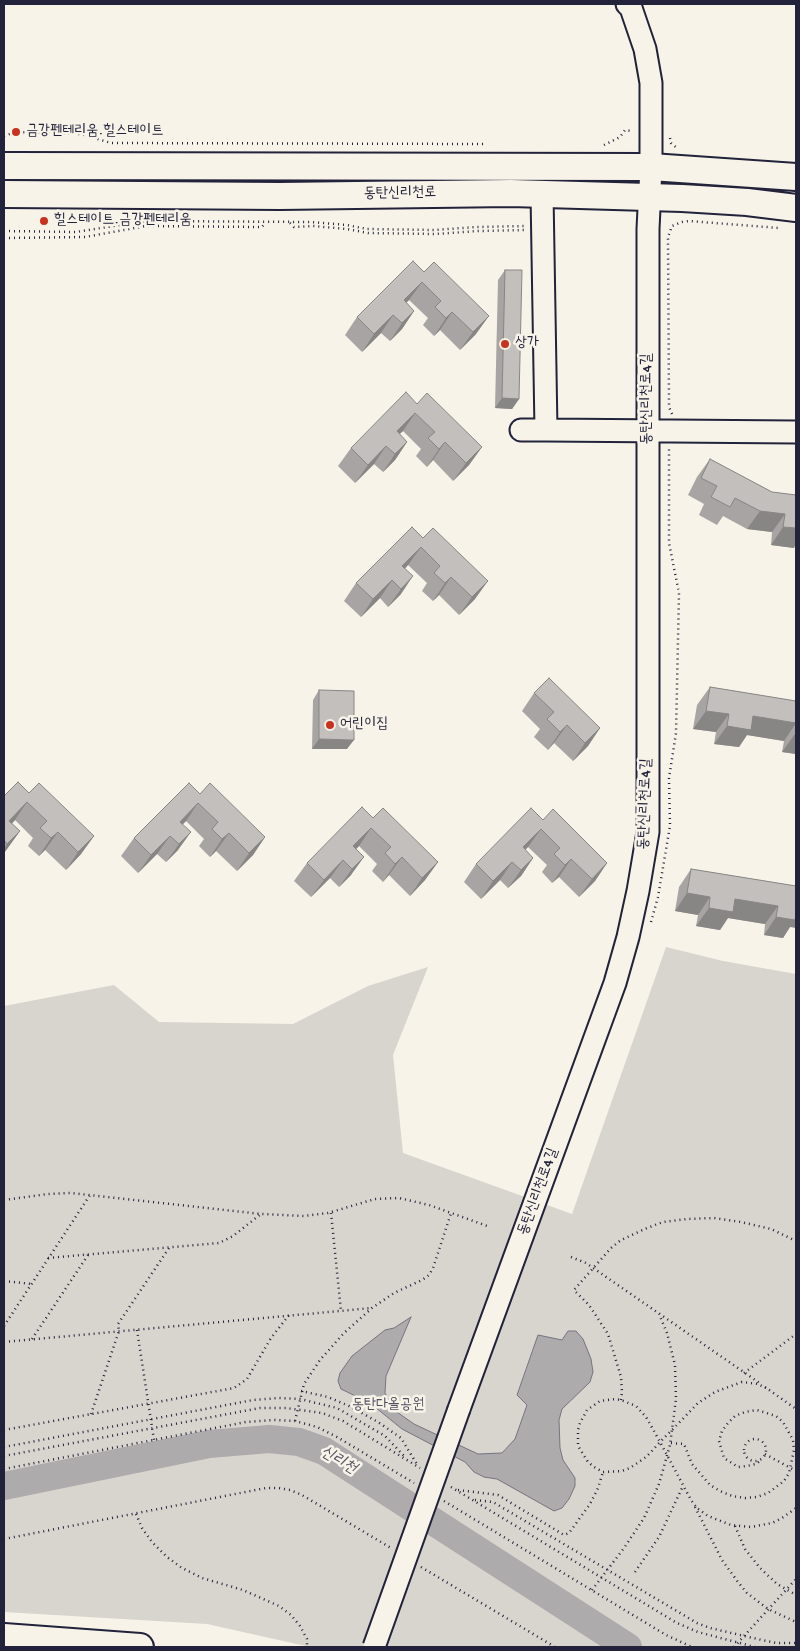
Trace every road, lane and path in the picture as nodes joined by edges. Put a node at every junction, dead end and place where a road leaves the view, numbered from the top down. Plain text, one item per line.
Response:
1 (628, 4) edge
2 (626, 130) dead end
3 (4, 136) edge
4 (486, 144) dead end
5 (604, 145) dead end
6 (4, 166) edge
7 (651, 167) junction
8 (796, 177) edge
9 (4, 194) edge
10 (542, 194) junction
11 (650, 197) junction
12 (791, 219) edge
13 (265, 223) junction
14 (290, 223) junction
15 (532, 226) dead end
16 (528, 230) dead end
17 (4, 231) edge
18 (4, 238) edge
19 (674, 417) dead end
20 (521, 430) dead end
21 (546, 430) junction
22 (648, 431) junction
23 (796, 432) edge
24 (90, 1195) junction
25 (4, 1200) edge
26 (331, 1212) junction
27 (451, 1213) junction
28 (262, 1214) junction
29 (490, 1227) dead end
30 (796, 1241) edge
31 (169, 1248) junction
32 (88, 1255) junction
33 (571, 1257) dead end
34 (48, 1258) junction
35 (593, 1268) junction
36 (4, 1281) edge
37 (32, 1284) junction
38 (372, 1308) junction
39 (341, 1311) junction
40 (659, 1314) junction
41 (289, 1316) junction
42 (4, 1326) edge
43 (137, 1330) junction
44 (119, 1331) junction
45 (796, 1334) edge
46 (31, 1340) junction
47 (4, 1342) edge
48 (744, 1373) junction
49 (766, 1388) junction
50 (301, 1391) junction
51 (300, 1399) junction
52 (621, 1400) junction
53 (148, 1404) junction
54 (796, 1408) edge
55 (298, 1409) junction
56 (91, 1414) junction
57 (151, 1419) junction
58 (295, 1421) junction
59 (152, 1428) junction
60 (673, 1429) junction
61 (4, 1430) edge
62 (154, 1440) junction
63 (660, 1442) junction
64 (671, 1443) junction
65 (4, 1446) edge
66 (766, 1454) junction
67 (4, 1456) edge
68 (668, 1456) junction
69 (761, 1460) junction
70 (419, 1467) dead end
71 (4, 1468) edge
72 (796, 1471) edge
73 (603, 1472) junction
74 (683, 1486) junction
75 (422, 1488) dead end
76 (456, 1490) dead end
77 (439, 1498) dead end
78 (692, 1500) junction
79 (796, 1508) edge
80 (136, 1514) junction
81 (735, 1526) junction
82 (4, 1539) edge
83 (395, 1551) dead end
84 (420, 1566) dead end
85 (608, 1569) junction
86 (634, 1572) dead end
87 (602, 1577) junction
88 (796, 1578) edge
89 (592, 1590) junction
90 (786, 1590) junction
91 (796, 1595) edge
92 (768, 1609) junction
93 (796, 1622) edge
94 (744, 1636) junction
95 (4, 1637) edge
96 (738, 1643) junction
97 (796, 1643) edge
98 (140, 1647) edge
99 (307, 1647) edge
100 (374, 1647) edge
101 (555, 1647) edge
102 (692, 1647) edge
103 (734, 1647) edge
104 (754, 1647) edge

1 - 7 street, 동탄신리천로4길
2 - 5 path
3 - 4 path
6 - 7 main road, 동탄신리천로
7 - 8 main road, 동탄신리천로
7 - 11 street, 동탄신리천로4길
9 - 10 main road, 동탄신리천로
10 - 11 main road, 동탄신리천로
10 - 21 street
11 - 12 main road, 동탄신리천로
11 - 22 street, 동탄신리천로4길
12 - 19 path
13 - 14 path
13 - 17 path
13 - 18 path
14 - 15 path
14 - 16 path
20 - 21 street
21 - 22 street
22 - 23 street
22 - 100 street, 동탄신리천로4길, bridge
24 - 25 path
24 - 28 path
24 - 34 path
26 - 27 path
26 - 28 path
26 - 39 path
27 - 29 path
27 - 38 path
28 - 31 path
30 - 35 path
31 - 32 path
31 - 44 path
32 - 34 path
32 - 46 path
33 - 35 path
34 - 37 path
35 - 40 path
35 - 52 path
36 - 37 path
37 - 42 path
38 - 39 path
38 - 50 path
39 - 41 path
40 - 48 path
40 - 60 path
41 - 43 path
41 - 53 path
43 - 44 path
43 - 53 path
44 - 46 path
44 - 56 path
45 - 48 path
46 - 47 path
48 - 49 path
49 - 54 path
49 - 60 path
50 - 51 path
50 - 70 path
51 - 55 path
51 - 55 path
51 - 57 path
52 - 63 path
52 - 73 path
53 - 56 path
53 - 57 path
55 - 58 path
55 - 59 path
56 - 61 path
57 - 59 path
57 - 65 path
58 - 62 path
58 - 75 path
59 - 62 path
59 - 67 path
60 - 63 path
60 - 64 path
62 - 71 path
63 - 68 path
63 - 73 path
64 - 68 path
64 - 69 path
66 - 69 path
66 - 69 path
66 - 72 path, bridge
68 - 74 path
68 - 85 path
73 - 76 path
74 - 78 path
74 - 86 path
77 - 89 path
78 - 81 path
78 - 92 path
79 - 81 path
80 - 82 path
80 - 83 path
80 - 99 path
81 - 90 path
84 - 101 path
85 - 87 path
85 - 87 path
85 - 94 path
87 - 89 path
87 - 96 path
88 - 90 path
89 - 102 path
90 - 91 path
90 - 92 path
92 - 93 path
92 - 94 path
94 - 96 path
94 - 97 path
95 - 98 main road
96 - 103 path
96 - 104 path

